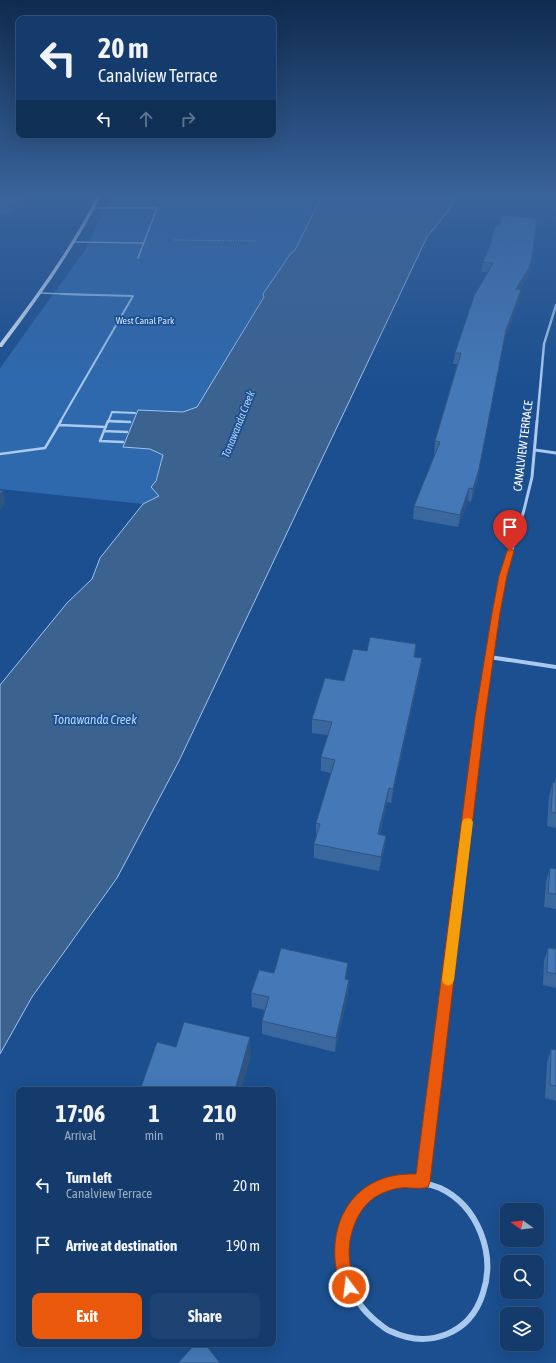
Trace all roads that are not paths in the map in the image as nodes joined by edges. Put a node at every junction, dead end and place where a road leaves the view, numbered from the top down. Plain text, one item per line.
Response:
1 (64, 258) edge
2 (40, 293) junction
3 (556, 305) edge
4 (0, 346) edge
5 (135, 413) dead end
6 (109, 422) junction
7 (130, 422) dead end
8 (59, 425) junction
9 (106, 427) junction
10 (104, 431) junction
11 (127, 432) dead end
12 (123, 442) dead end
13 (535, 450) junction
14 (556, 452) edge
15 (0, 454) edge
16 (489, 657) junction
17 (556, 667) edge
18 (423, 1182) junction

1 - 2 street
2 - 4 street
2 - 8 lane
3 - 13 street, CANALVIEW TERRACE
5 - 6 lane
6 - 7 lane
6 - 9 lane
8 - 9 lane
8 - 15 lane
9 - 10 lane
10 - 11 lane
10 - 12 lane
13 - 14 street
13 - 16 street, CANALVIEW TERRACE
16 - 17 street
16 - 18 street, CANALVIEW TERRACE
18 - 18 street

